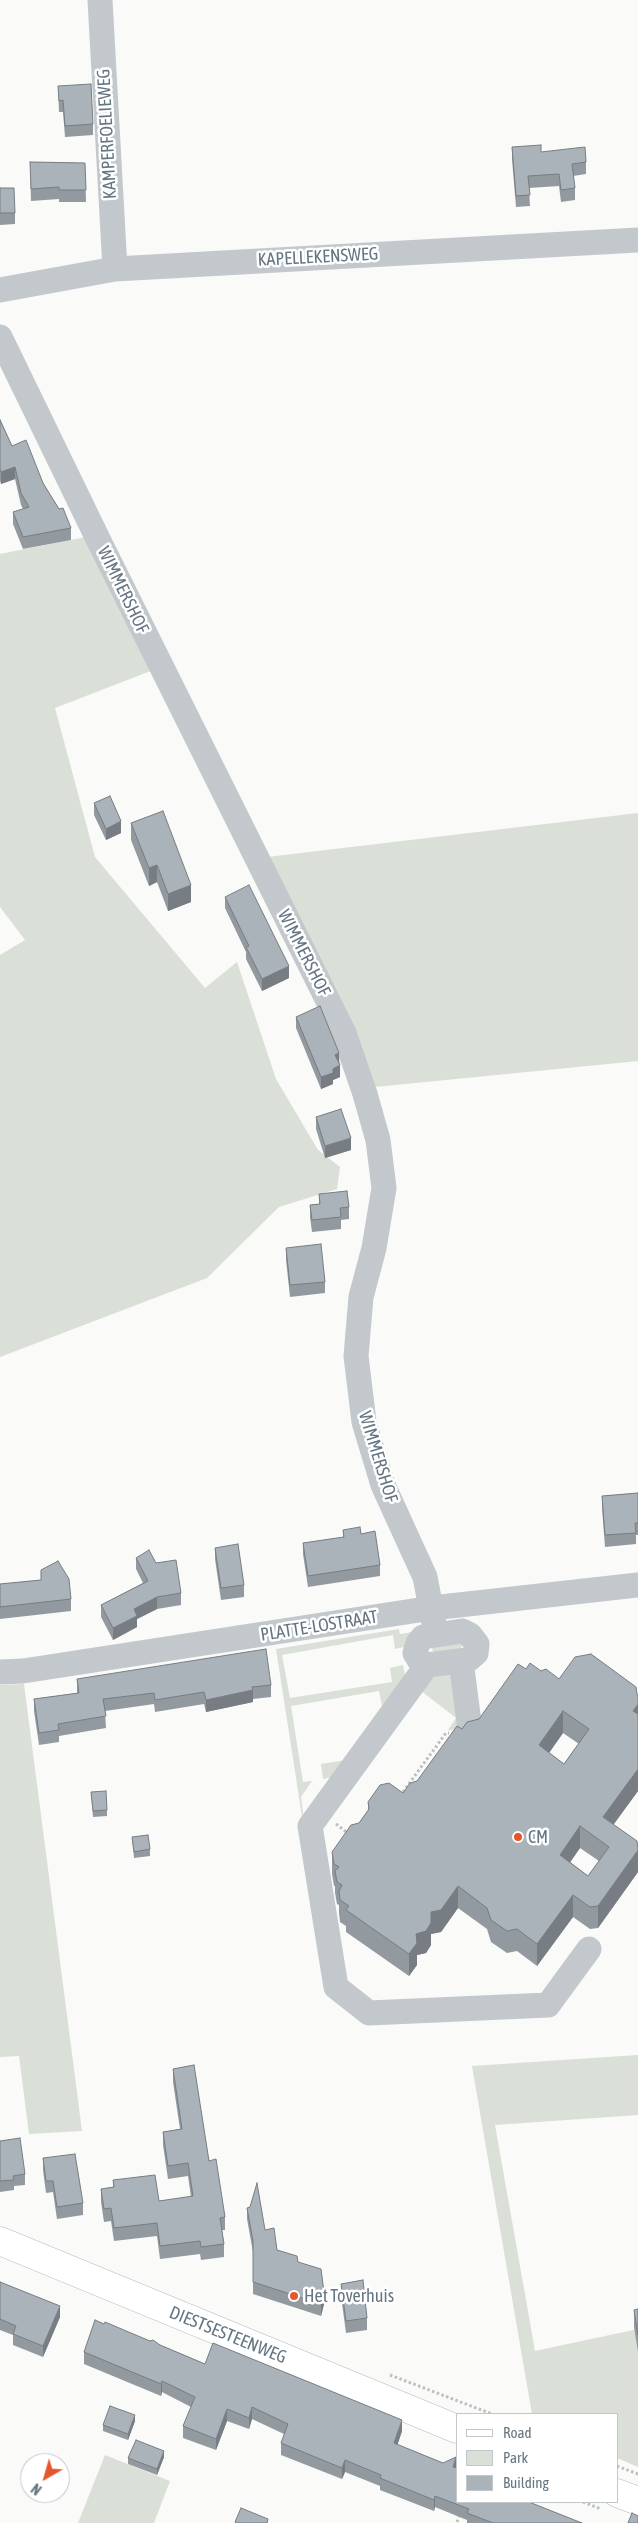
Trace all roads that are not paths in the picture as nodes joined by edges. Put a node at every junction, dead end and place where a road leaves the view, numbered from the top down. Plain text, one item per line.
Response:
1 (100, 0) edge
2 (638, 240) edge
3 (115, 269) junction
4 (0, 290) edge
5 (0, 337) edge
6 (638, 1584) edge
7 (432, 1608) junction
8 (436, 1634) junction
9 (461, 1661) junction
10 (427, 1665) junction
11 (0, 1672) edge
12 (458, 1732) edge
13 (589, 1949) dead end
14 (0, 2241) edge
15 (456, 2429) edge
16 (618, 2493) edge
17 (638, 2501) edge

1 - 3 street, KAMPERFOELIEWEG
2 - 3 street, KAPELLEKENSWEG
3 - 4 street, KAPELLEKENSWEG
5 - 7 street, WIMMERSHOF
6 - 7 street, PLATTE-LOSTRAAT
7 - 8 street, WIMMERSHOF
7 - 11 street, PLATTE-LOSTRAAT
8 - 9 street
8 - 10 street
9 - 10 street
9 - 12 street
10 - 13 street
14 - 15 main road, DIESTSESTEENWEG
16 - 17 main road

